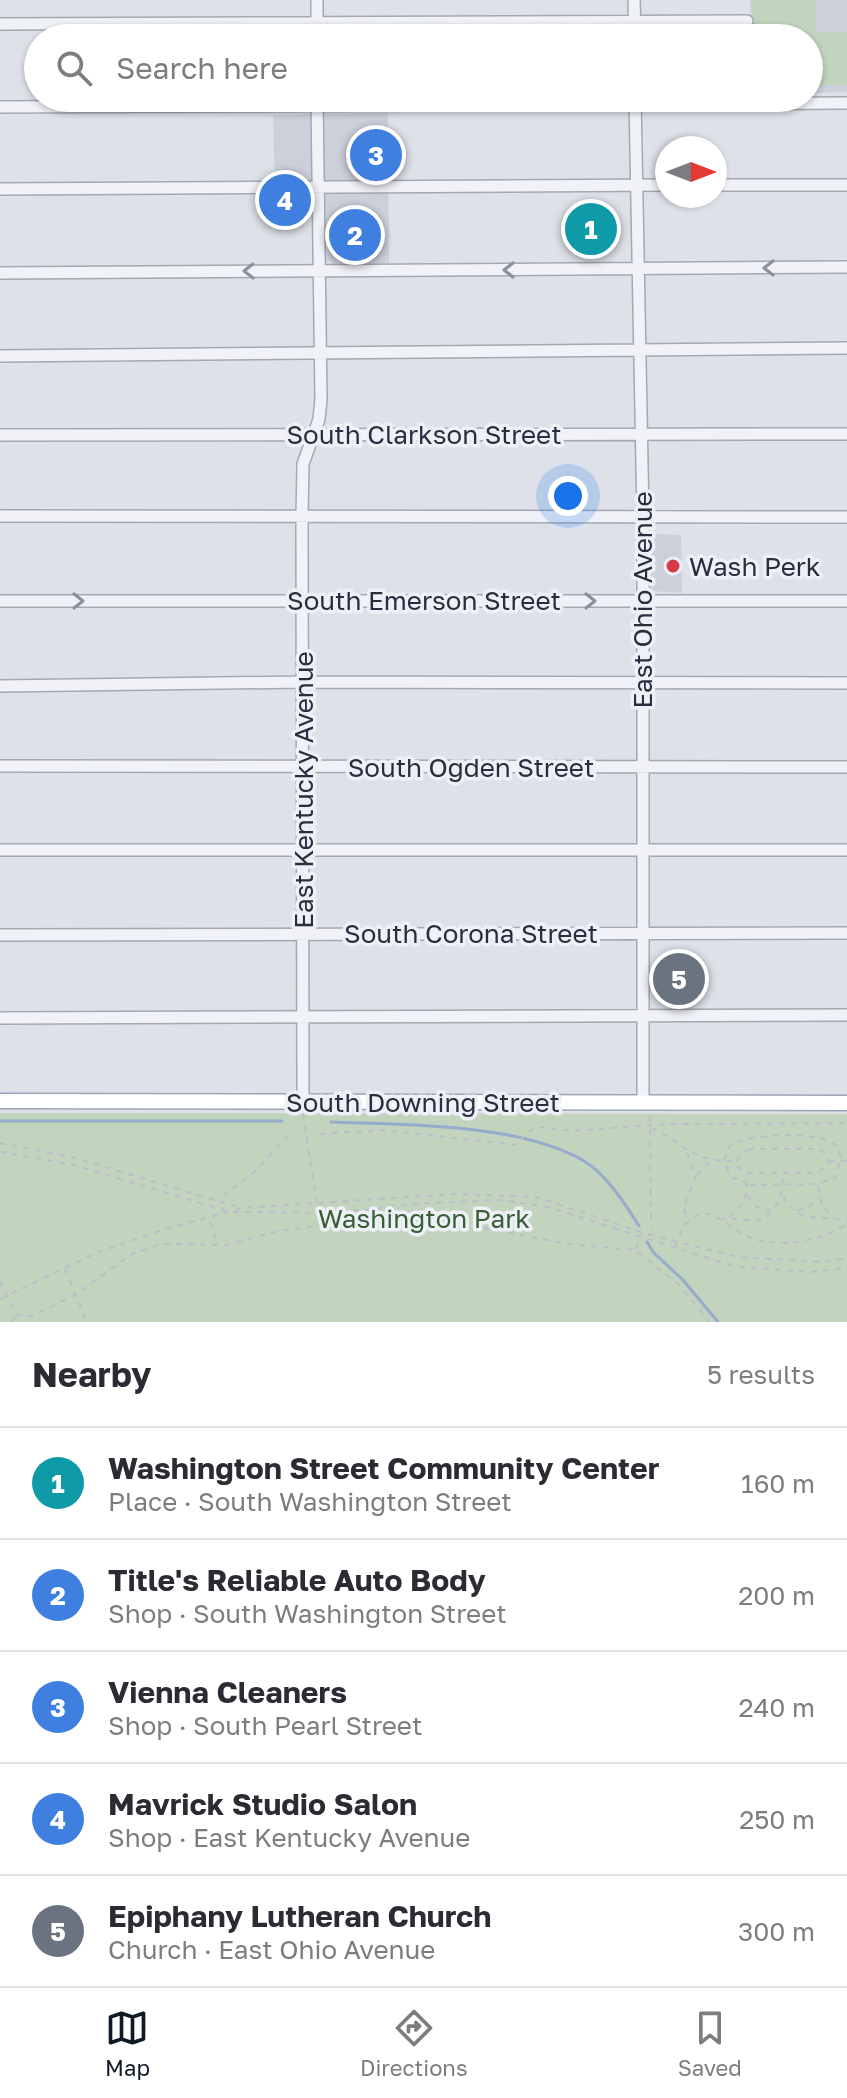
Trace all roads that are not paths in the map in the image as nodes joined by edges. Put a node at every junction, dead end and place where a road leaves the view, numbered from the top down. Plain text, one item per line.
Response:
1 (317, 0) edge
2 (634, 0) edge
3 (635, 20) junction
4 (747, 21) dead end
5 (317, 23) junction
6 (0, 24) edge
7 (635, 24) edge
8 (823, 103) edge
9 (847, 103) edge
10 (0, 107) edge
11 (24, 107) edge
12 (317, 112) edge
13 (635, 112) edge
14 (636, 185) junction
15 (655, 185) edge
16 (727, 185) edge
17 (847, 185) edge
18 (318, 187) junction
19 (0, 189) edge
20 (847, 267) edge
21 (637, 269) junction
22 (318, 270) junction
23 (0, 273) edge
24 (847, 348) edge
25 (637, 350) junction
26 (319, 353) junction
27 (0, 356) edge
28 (314, 434) junction
29 (640, 434) junction
30 (847, 434) edge
31 (0, 435) edge
32 (0, 516) edge
33 (302, 516) junction
34 (643, 517) junction
35 (847, 517) edge
36 (303, 600) junction
37 (0, 601) edge
38 (643, 601) junction
39 (847, 601) edge
40 (303, 682) junction
41 (847, 683) edge
42 (643, 684) junction
43 (0, 686) edge
44 (0, 766) edge
45 (303, 767) junction
46 (643, 767) junction
47 (847, 767) edge
48 (643, 849) junction
49 (0, 850) edge
50 (847, 850) edge
51 (303, 851) junction
52 (302, 933) junction
53 (643, 933) junction
54 (847, 933) edge
55 (0, 935) edge
56 (643, 1015) junction
57 (847, 1015) edge
58 (303, 1016) junction
59 (0, 1018) edge
60 (0, 1101) edge
61 (303, 1101) junction
62 (847, 1103) edge
63 (646, 1107) junction

1 - 5 street
2 - 3 street
3 - 4 street
3 - 5 street
3 - 7 street
5 - 6 street
8 - 9 street
10 - 11 street
12 - 18 street, East Kentucky Avenue
13 - 14 street, East Ohio Avenue
14 - 15 street
14 - 18 street
14 - 21 street, East Ohio Avenue
16 - 17 street
18 - 19 street
18 - 22 street, East Kentucky Avenue
20 -> 21 street
21 -> 22 street
21 - 25 street, East Ohio Avenue
22 -> 23 street
22 - 26 street, East Kentucky Avenue
24 - 25 street
25 - 26 street
25 - 29 street, East Ohio Avenue
26 - 27 street
26 - 28 street, East Kentucky Avenue
28 - 29 street, South Clarkson Street
28 - 31 street, South Clarkson Street
28 - 33 street, East Kentucky Avenue
29 - 30 street, South Clarkson Street
29 - 34 street, East Ohio Avenue
32 - 33 street
33 - 34 street
33 - 36 street, East Kentucky Avenue
34 - 35 street
34 - 38 street, East Ohio Avenue
37 -> 36 street, South Emerson Street
36 -> 38 street, South Emerson Street
36 - 40 street, East Kentucky Avenue
38 - 39 street, South Emerson Street
38 - 42 street, East Ohio Avenue
40 - 42 street
40 - 43 street
40 - 45 street, East Kentucky Avenue
41 - 42 street
42 - 46 street, East Ohio Avenue
44 - 45 street, South Ogden Street
45 - 46 street, South Ogden Street
45 - 51 street, East Kentucky Avenue
46 - 47 street, South Ogden Street
46 - 48 street, East Ohio Avenue
48 - 50 street
48 - 51 street
48 - 53 street, East Ohio Avenue
49 - 51 street
51 - 52 street, East Kentucky Avenue
52 - 53 street, South Corona Street
52 - 55 street, South Corona Street
52 - 58 street, East Kentucky Avenue
53 - 54 street, South Corona Street
53 - 56 street, East Ohio Avenue
56 - 57 street
56 - 58 street
56 - 63 street, East Ohio Avenue
58 - 59 street
58 - 61 street, East Kentucky Avenue
60 - 61 main road, South Downing Street
61 - 63 main road, South Downing Street
62 - 63 main road, South Downing Street

